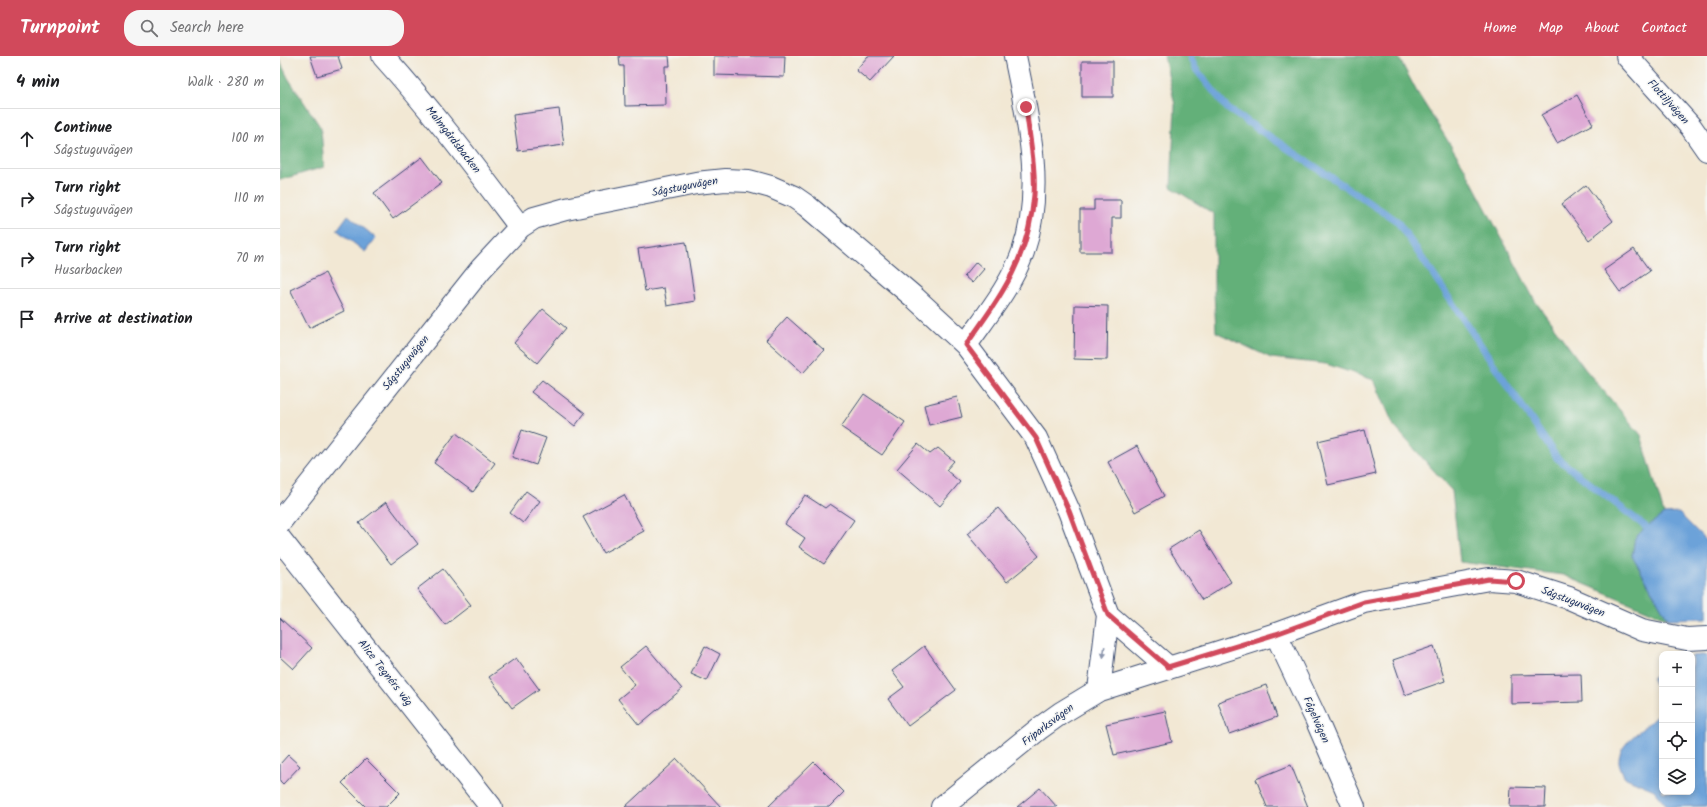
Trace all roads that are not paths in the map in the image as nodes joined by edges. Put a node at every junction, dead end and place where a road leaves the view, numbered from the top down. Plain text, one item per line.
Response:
1 (383, 56) edge
2 (1015, 56) edge
3 (1627, 56) edge
4 (1707, 150) edge
5 (520, 227) junction
6 (966, 345) junction
7 (280, 522) edge
8 (280, 539) edge
9 (1108, 615) junction
10 (1276, 634) junction
11 (1707, 638) edge
12 (1168, 667) junction
13 (1099, 690) junction
14 (491, 807) edge
15 (942, 807) edge
16 (1354, 807) edge

1 - 5 street, Malmgårdsbacken
2 - 6 street
3 - 4 street, Flottiljvägen
5 - 6 street, Sågstuguvägen
5 - 7 street, Sågstuguvägen
6 - 9 street, Sågstuguvägen
8 - 14 street, Alice Tegnérs väg
9 - 12 street, Sågstuguvägen
9 -> 13 street, Sågstuguvägen
10 - 11 street, Sågstuguvägen
10 - 12 street, Sågstuguvägen
10 - 16 street, Fågelvägen
12 - 13 street, Friparksvägen
13 - 15 street, Friparksvägen

